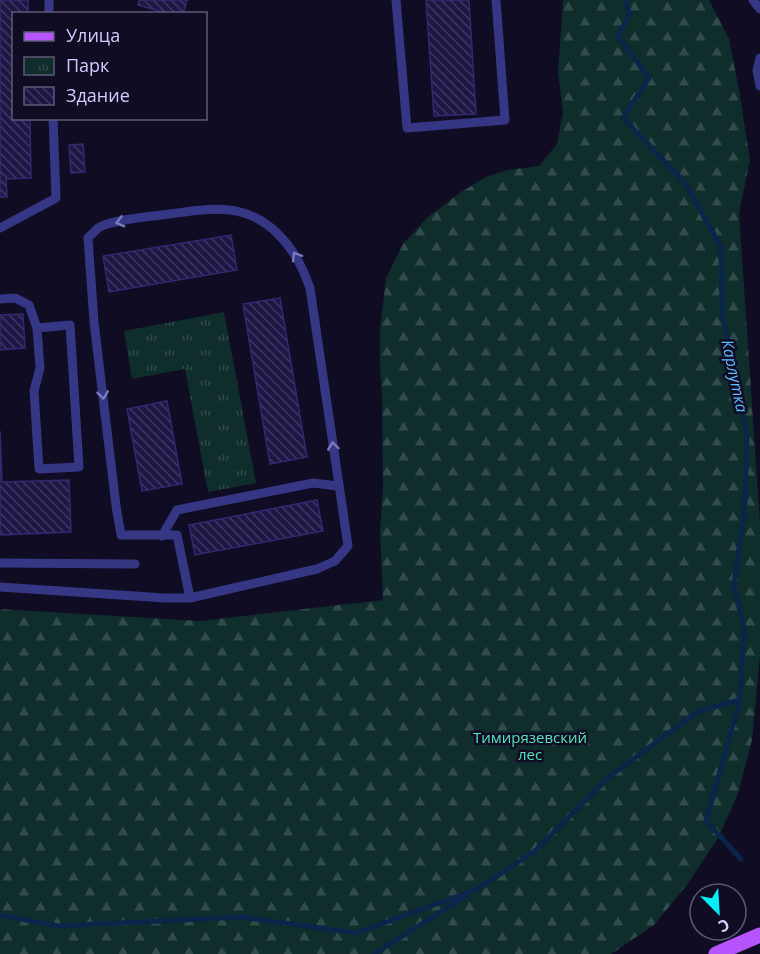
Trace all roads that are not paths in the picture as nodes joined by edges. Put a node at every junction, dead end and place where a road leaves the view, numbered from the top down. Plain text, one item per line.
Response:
1 (396, 0) edge
2 (496, 0) edge
3 (753, 0) edge
4 (760, 9) edge
5 (760, 58) edge
6 (760, 86) edge
7 (53, 120) edge
8 (0, 228) edge
9 (0, 299) edge
10 (37, 328) junction
11 (338, 486) junction
12 (162, 536) junction
13 (0, 563) edge
14 (135, 564) dead end
15 (0, 587) edge
16 (190, 598) junction
17 (760, 935) edge
18 (716, 954) edge

1 - 2 lane
3 - 4 lane
5 - 6 lane
7 - 8 lane
9 - 10 lane
10 - 10 lane
11 - 12 lane
11 -> 12 lane
11 - 16 lane
12 - 16 lane
13 - 14 lane
15 - 16 lane
17 - 18 main road

